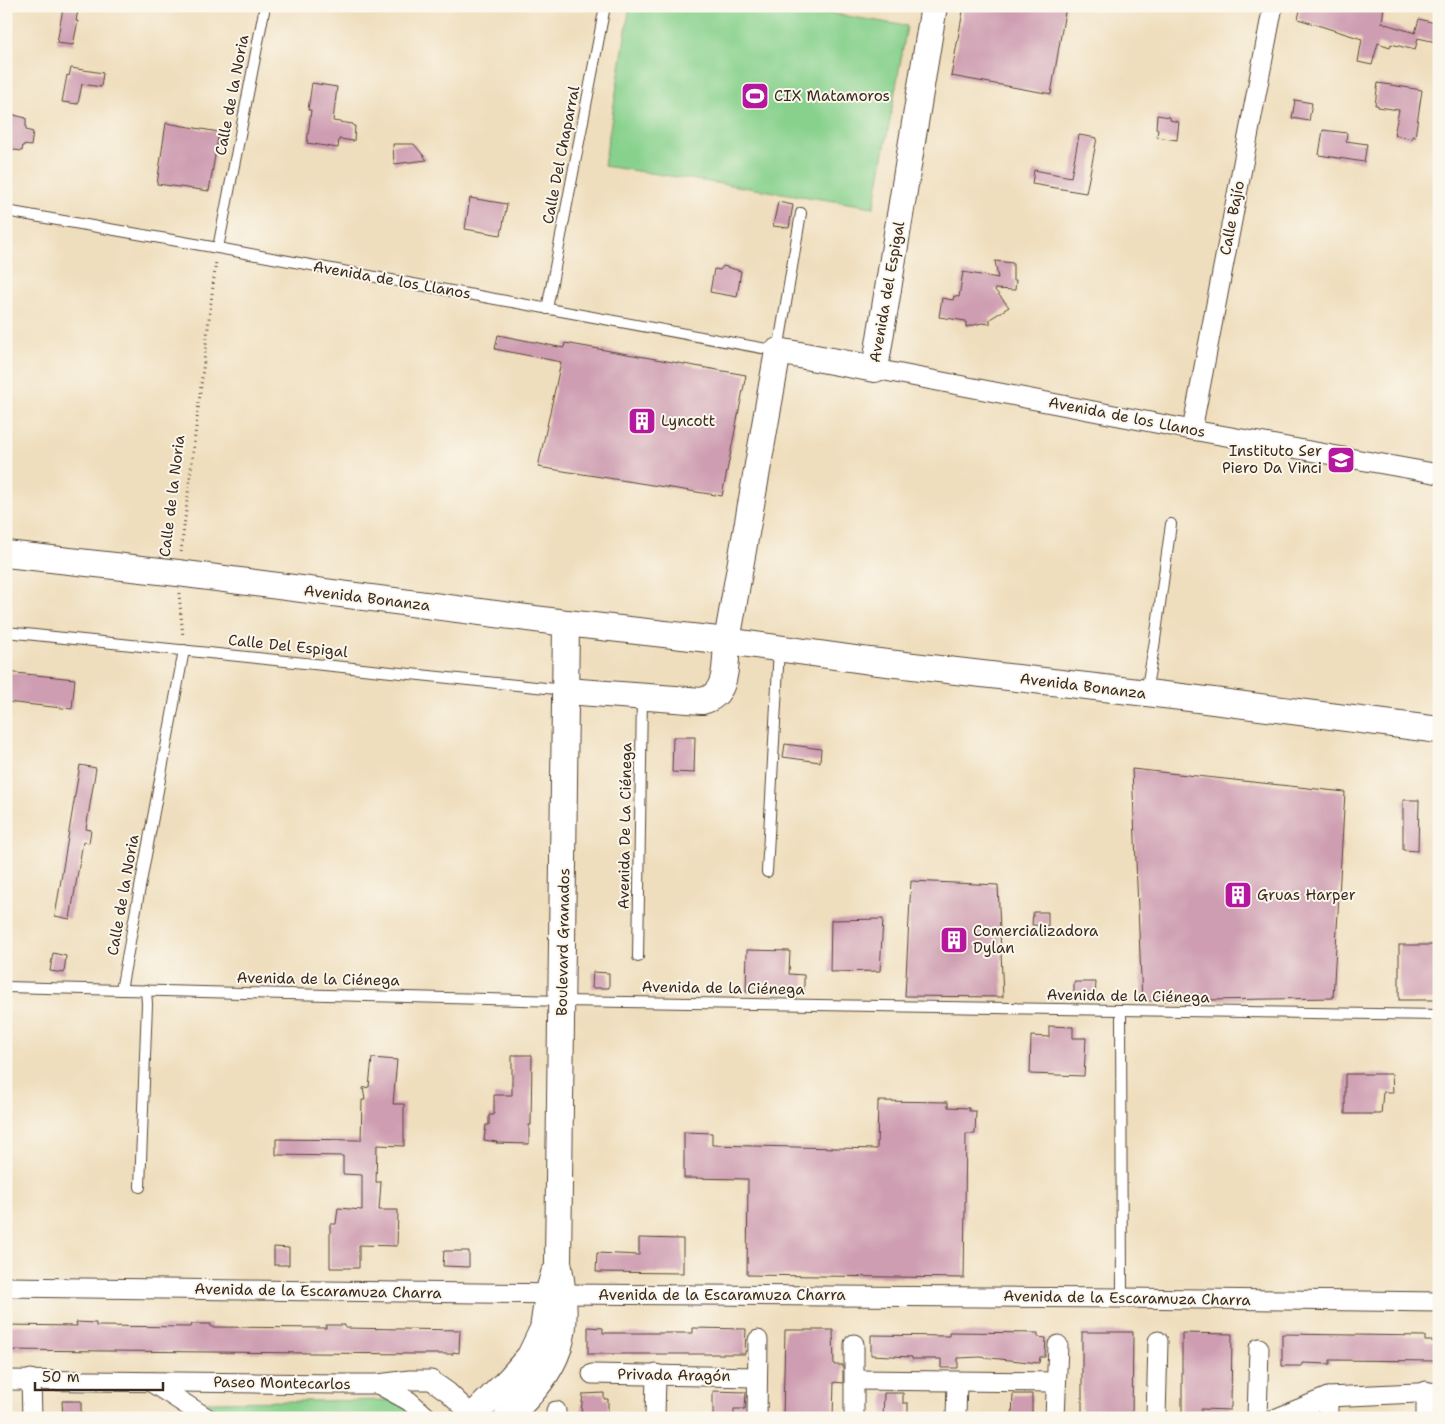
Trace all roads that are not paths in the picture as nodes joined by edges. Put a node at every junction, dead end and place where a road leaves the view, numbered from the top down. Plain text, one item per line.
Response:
1 (265, 6) edge
2 (605, 6) edge
3 (934, 6) edge
4 (1273, 6) edge
5 (6, 211) edge
6 (801, 213) dead end
7 (218, 248) junction
8 (547, 308) junction
9 (778, 351) junction
10 (876, 369) junction
11 (1192, 430) junction
12 (1439, 474) edge
13 (1171, 524) dead end
14 (6, 554) edge
15 (566, 623) junction
16 (6, 632) edge
17 (727, 641) junction
18 (778, 648) junction
19 (184, 650) junction
20 (566, 691) junction
21 (1146, 693) junction
22 (642, 696) junction
23 (1439, 730) edge
24 (767, 872) dead end
25 (638, 957) dead end
26 (6, 987) edge
27 (121, 990) junction
28 (146, 990) junction
29 (562, 1001) junction
30 (1122, 1011) junction
31 (1439, 1015) edge
32 (140, 1187) dead end
33 (6, 1287) edge
34 (556, 1294) junction
35 (1122, 1298) junction
36 (1439, 1302) edge
37 (758, 1340) dead end
38 (1158, 1341) dead end
39 (854, 1344) dead end
40 (1058, 1344) dead end
41 (1259, 1348) dead end
42 (592, 1374) dead end
43 (656, 1374) junction
44 (757, 1377) junction
45 (32, 1379) junction
46 (6, 1380) edge
47 (855, 1380) junction
48 (151, 1382) junction
49 (957, 1382) junction
50 (1056, 1382) junction
51 (378, 1384) junction
52 (1432, 1392) edge
53 (1328, 1398) junction
54 (473, 1417) edge
55 (32, 1418) edge
56 (207, 1418) edge
57 (428, 1418) edge
58 (507, 1418) edge
59 (655, 1418) edge
60 (757, 1418) edge
61 (854, 1418) edge
62 (956, 1418) edge
63 (1055, 1418) edge
64 (1156, 1418) edge
65 (1257, 1418) edge
66 (1277, 1418) edge
67 (1328, 1418) edge
68 (1426, 1418) edge

1 - 7 lane, Calle de la Noria
2 - 8 lane, Calle Del Chaparral
3 - 10 street, Avenida del Espigal
4 - 11 street, Calle Bajío
5 - 7 lane, Avenida de los Llanos
6 - 9 lane
7 - 8 lane, Avenida de los Llanos
8 - 9 lane, Avenida de los Llanos
9 - 10 street, Avenida del Espigal
9 - 17 street
10 - 11 street, Avenida de los Llanos
11 - 12 street, Avenida de los Llanos
13 - 21 lane
14 - 15 street, Avenida Bonanza
15 - 17 street, Avenida Bonanza
15 - 20 street, Boulevard Granados
16 - 19 lane, Calle Del Espigal
17 - 18 street, Avenida Bonanza
17 - 22 street
18 - 21 street, Avenida Bonanza
18 - 24 lane
19 - 20 lane, Calle Del Espigal
19 - 27 lane, Calle de la Noria
20 - 22 street
20 - 29 street, Boulevard Granados
21 - 23 street, Avenida Bonanza
22 - 25 lane, Avenida De La Ciénega
26 - 27 lane, Avenida de la Ciénega
27 - 28 lane, Avenida de la Ciénega
28 - 29 lane, Avenida de la Ciénega
28 - 32 lane
29 - 30 lane, Avenida de la Ciénega
29 - 34 street, Boulevard Granados
30 - 31 lane, Avenida de la Ciénega
30 - 35 lane
33 - 34 street, Avenida de la Escaramuza Charra
34 - 35 street, Avenida de la Escaramuza Charra
34 - 54 street, Boulevard Granados
34 - 58 street, Boulevard Granados
35 - 36 street, Avenida de la Escaramuza Charra
37 - 44 street
38 - 64 street
39 - 47 street
40 - 50 street
41 - 65 street
42 - 43 street, Privada Aragón
43 - 44 street, Privada Aragón
43 - 59 street
44 - 60 street
45 - 46 street, Paseo Montecarlos
45 - 48 street, Paseo Montecarlos
45 - 55 street
47 - 49 street
47 - 61 street
48 - 51 street, Paseo Montecarlos
48 - 56 street
49 - 50 street
49 - 62 street
50 - 63 street
51 - 54 street, Paseo Montecarlos
51 - 57 street, Paseo Montecarlos
52 - 53 street
52 - 68 street
53 - 66 street
53 - 67 street

